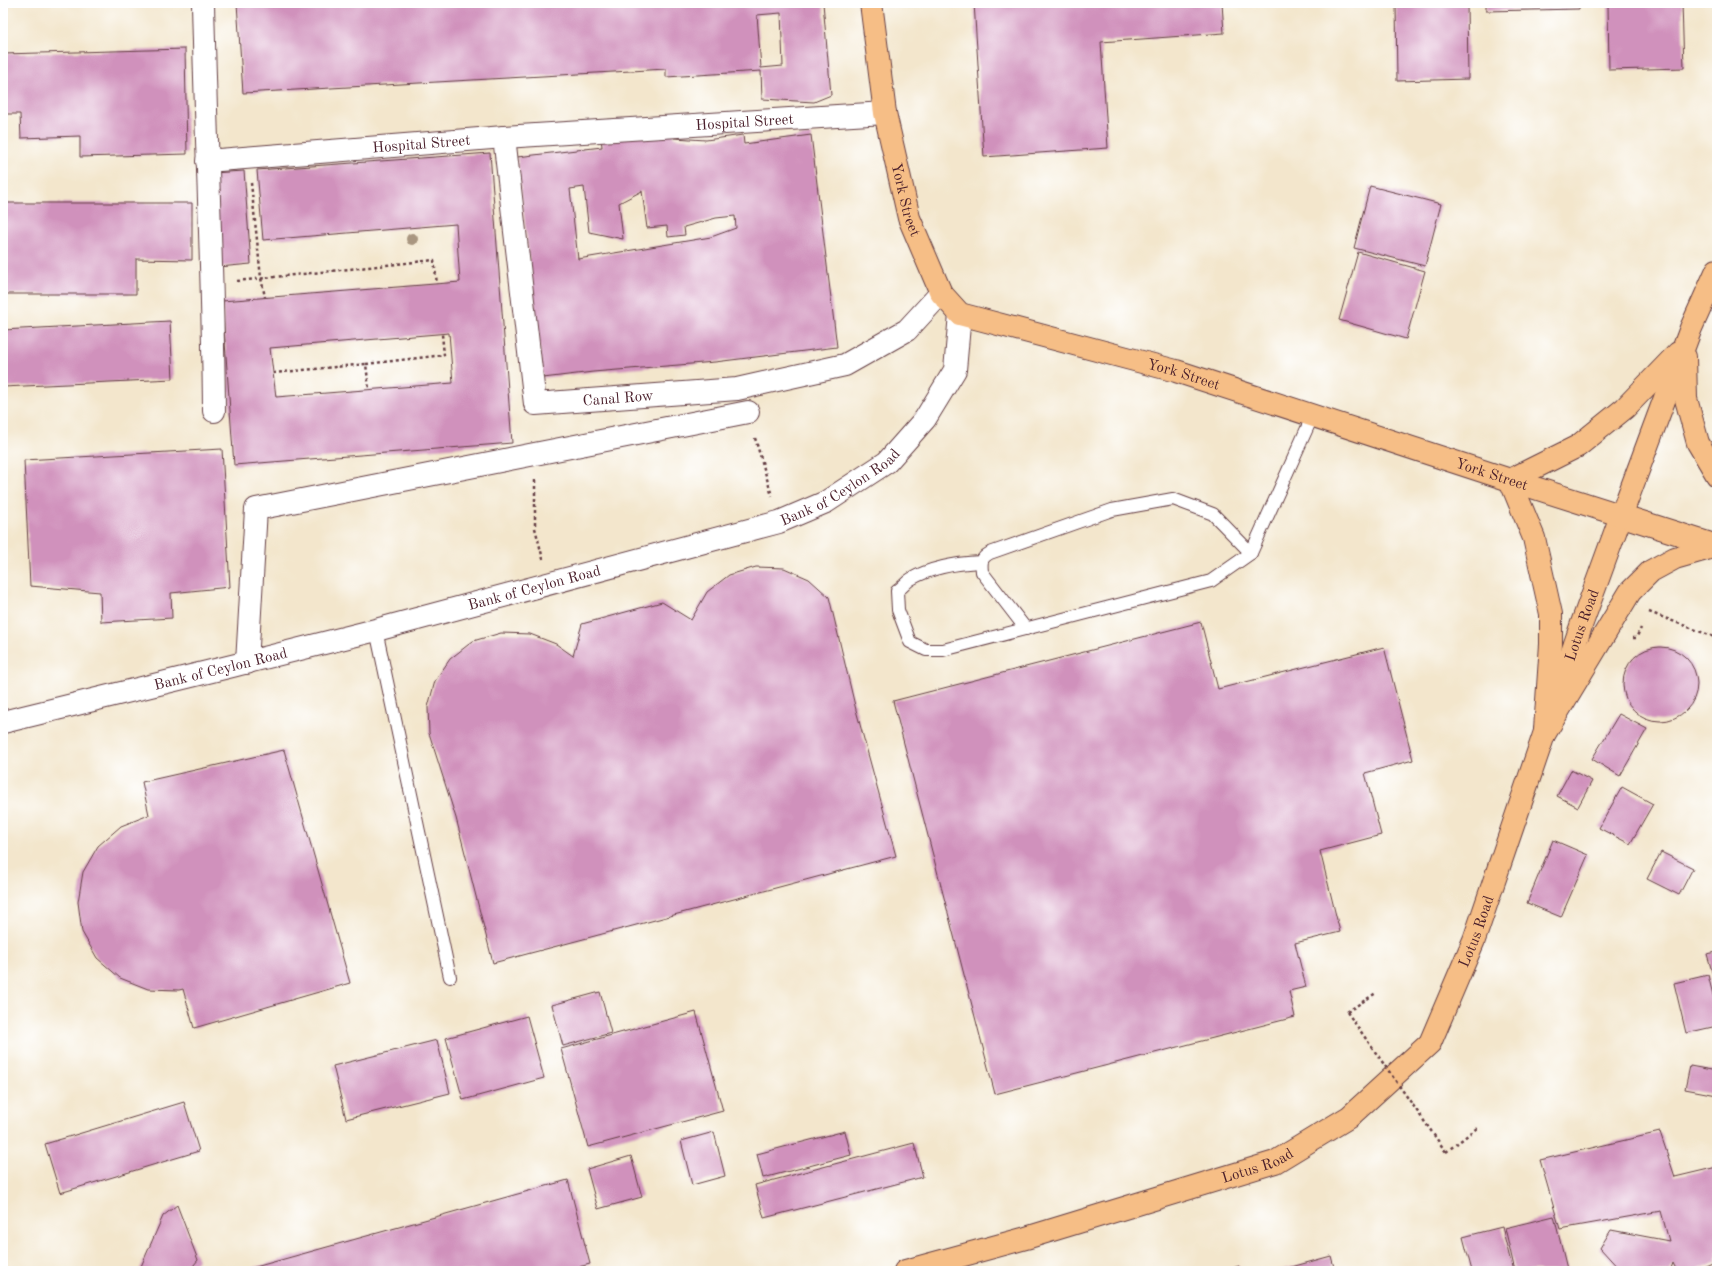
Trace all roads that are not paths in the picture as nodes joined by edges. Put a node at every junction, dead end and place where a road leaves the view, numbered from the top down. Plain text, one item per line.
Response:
1 (203, 3) edge
2 (871, 3) edge
3 (885, 113) junction
4 (504, 137) junction
5 (207, 162) junction
6 (1717, 270) edge
7 (941, 293) junction
8 (960, 314) junction
9 (1684, 348) junction
10 (214, 411) dead end
11 (748, 412) road end
12 (1313, 415) junction
13 (1717, 475) edge
14 (1510, 480) junction
15 (1621, 516) junction
16 (1717, 546) edge
17 (1251, 553) junction
18 (981, 562) junction
19 (1026, 629) junction
20 (376, 630) junction
21 (247, 663) junction
22 (3, 722) edge
23 (1545, 733) junction
24 (450, 977) dead end
25 (905, 1271) edge

1 - 5 street
2 - 3 main road, York Street
3 - 4 street, Hospital Street
3 - 7 main road, York Street
4 - 5 street, Hospital Street
4 - 7 street, Canal Row
5 - 10 street
6 - 9 main road, Lotus Road
7 - 8 main road, York Street
8 - 12 main road, York Street
8 - 20 street, Bank of Ceylon Road
9 - 13 main road
9 - 14 main road
9 - 15 main road, Lotus Road
11 - 21 street
12 - 14 main road, York Street
12 - 17 lane
14 - 15 main road, York Street
14 - 23 main road
15 - 16 main road, York Street
15 - 23 main road, Lotus Road
16 - 23 main road
17 - 18 lane
17 - 19 lane
18 - 19 lane
18 - 19 lane
20 - 21 street, Bank of Ceylon Road
20 - 24 lane
21 - 22 street, Bank of Ceylon Road
23 - 25 main road, Lotus Road

